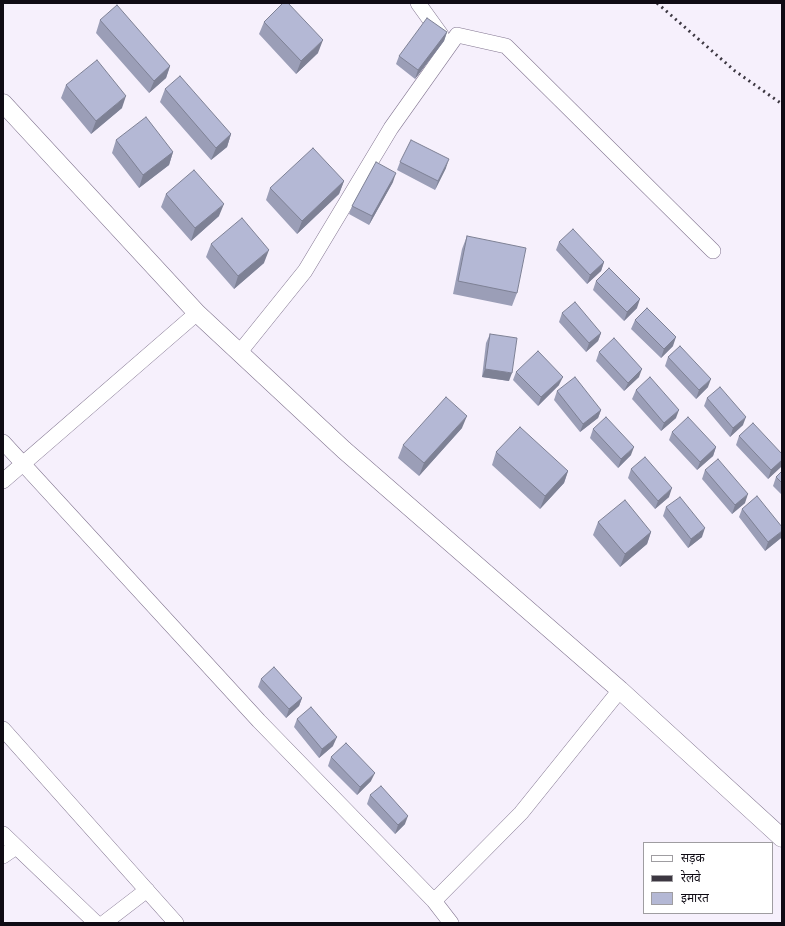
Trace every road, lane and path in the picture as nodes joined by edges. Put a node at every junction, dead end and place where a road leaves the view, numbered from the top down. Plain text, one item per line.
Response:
1 (418, 3) edge
2 (449, 46) junction
3 (3, 102) edge
4 (713, 251) dead end
5 (197, 313) junction
6 (239, 353) junction
7 (3, 442) edge
8 (22, 463) junction
9 (3, 481) edge
10 (620, 690) junction
11 (3, 729) edge
12 (3, 834) edge
13 (782, 838) edge
14 (16, 847) junction
15 (3, 856) edge
16 (147, 890) junction
17 (434, 901) junction
18 (96, 923) edge
19 (104, 923) edge
20 (176, 923) edge
21 (451, 923) edge

1 - 2 street
2 - 4 street
2 - 6 street
3 - 5 street
5 - 6 street
5 - 8 street
6 - 10 street
7 - 8 street
8 - 9 street
8 - 17 street
10 - 13 street
10 - 17 street
11 - 16 street
12 - 14 street
14 - 15 street
14 - 18 street
16 - 19 street
16 - 20 street
17 - 21 street

